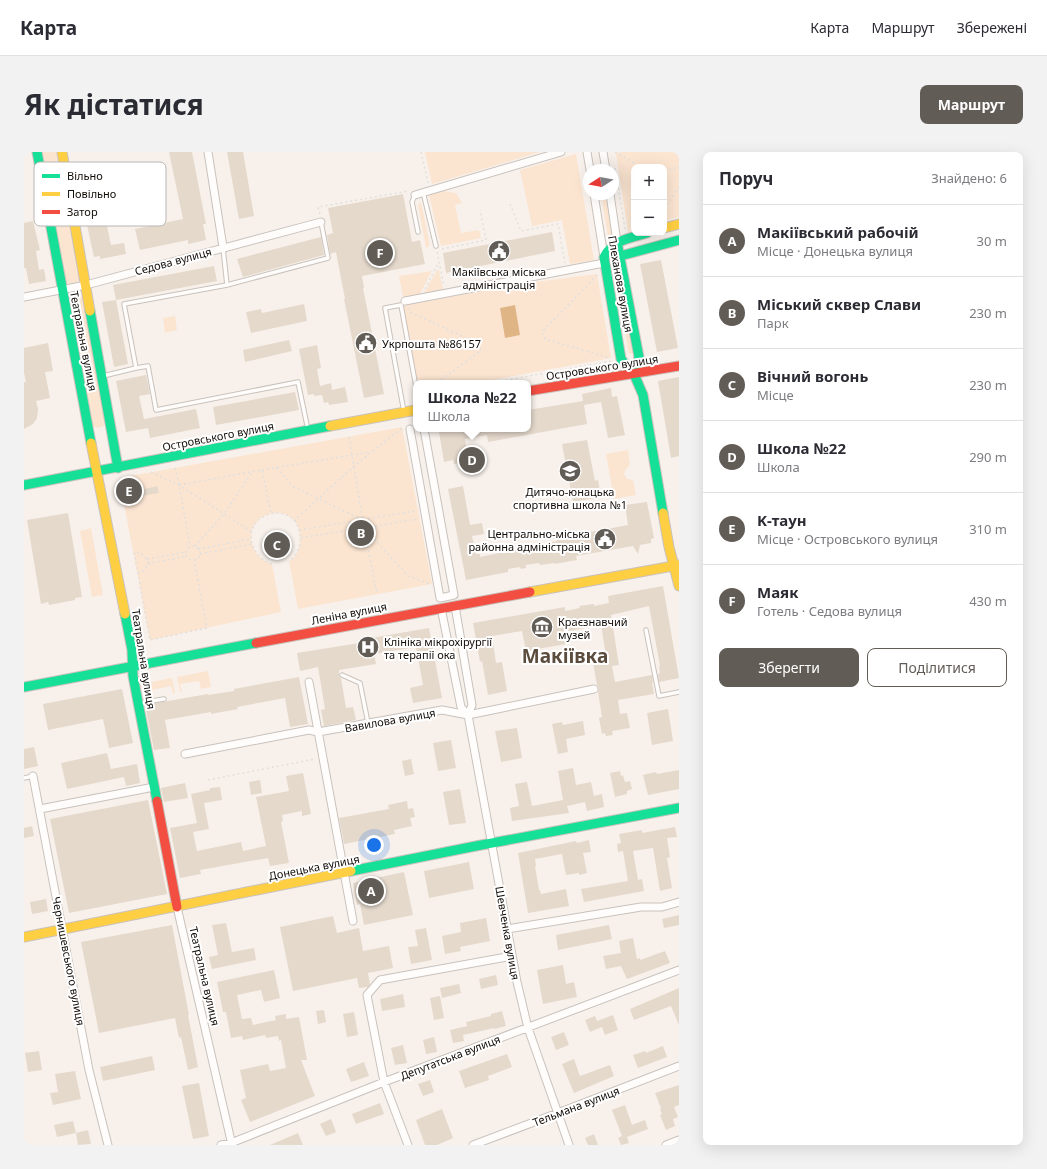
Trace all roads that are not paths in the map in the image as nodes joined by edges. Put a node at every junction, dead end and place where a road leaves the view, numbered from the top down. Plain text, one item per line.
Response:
1 (37, 152) edge
2 (62, 152) edge
3 (208, 152) edge
4 (561, 152) edge
5 (587, 152) edge
6 (603, 152) edge
7 (39, 162) edge
8 (64, 162) edge
9 (589, 164) edge
10 (605, 164) edge
11 (427, 192) junction
12 (415, 195) joint
13 (595, 200) edge
14 (611, 200) edge
15 (321, 222) joint
16 (679, 224) edge
17 (51, 226) edge
18 (75, 226) edge
19 (667, 227) edge
20 (418, 232) dead end
21 (637, 236) edge
22 (679, 240) edge
23 (617, 242) junction
24 (436, 246) dead end
25 (223, 247) junction
26 (620, 256) junction
27 (604, 260) junction
28 (226, 284) junction
29 (86, 285) junction
30 (62, 289) junction
31 (24, 297) edge
32 (404, 301) road end
33 (679, 366) edge
34 (136, 368) junction
35 (634, 374) junction
36 (102, 376) junction
37 (415, 380) edge
38 (531, 391) edge
39 (413, 411) edge
40 (404, 413) junction
41 (410, 429) dead end
42 (308, 431) junction
43 (425, 432) edge
44 (118, 468) junction
45 (96, 472) junction
46 (24, 485) edge
47 (677, 566) edge
48 (679, 586) edge
49 (455, 606) junction
50 (441, 608) junction
51 (646, 630) dead end
52 (133, 666) junction
53 (342, 676) dead end
54 (309, 682) dead end
55 (24, 687) edge
56 (594, 689) dead end
57 (679, 692) edge
58 (164, 699) dead end
59 (138, 704) junction
60 (468, 715) junction
61 (368, 724) junction
62 (318, 732) junction
63 (185, 754) dead end
64 (33, 776) joint
65 (24, 778) edge
66 (154, 787) junction
67 (679, 808) edge
68 (40, 809) junction
69 (492, 844) junction
70 (344, 873) junction
71 (679, 902) edge
72 (177, 907) junction
73 (353, 921) dead end
74 (63, 929) junction
75 (507, 929) junction
76 (24, 937) edge
77 (512, 956) junction
78 (679, 970) edge
79 (528, 1028) junction
80 (679, 1066) edge
81 (384, 1082) junction
82 (558, 1114) junction
83 (679, 1140) edge
84 (231, 1144) edge
85 (108, 1145) edge
86 (221, 1145) edge
87 (408, 1145) edge
88 (473, 1145) edge
89 (569, 1145) edge
90 (666, 1145) edge

1 - 7 street, Театральна вулиця
2 - 8 street, Театральна вулиця
3 - 25 street
4 - 11 street
5 - 9 street
6 - 10 street
11 - 12 street
11 - 24 lane
12 - 20 lane
13 - 27 street, Плеханова вулиця
14 - 23 street, Плеханова вулиця
15 - 25 street, Седова вулиця
15 - 28 lane
16 - 19 street
17 - 30 street, Театральна вулиця
18 - 29 street, Театральна вулиця
21 - 23 street
22 - 26 street
23 - 26 street, Плеханова вулиця
23 - 27 street
25 - 28 lane
25 - 29 street, Седова вулиця
26 - 35 street, Плеханова вулиця
27 - 32 street
27 - 35 street, Плеханова вулиця
28 - 34 lane
29 - 30 street, Седова вулиця
29 - 36 street, Театральна вулиця
30 - 31 street, Седова вулиця
30 - 45 street, Театральна вулиця
33 - 35 street, Островського вулиця
34 - 36 lane
34 - 42 lane
35 - 38 street, Островського вулиця
35 - 47 street, Плеханова вулиця
36 - 44 street, Театральна вулиця
37 - 40 lane
39 - 40 street, Островського вулиця
40 - 42 street, Островського вулиця
41 - 43 street
42 - 44 street, Островського вулиця
44 - 45 street, Островського вулиця
45 - 46 street, Островського вулиця
45 - 52 street, Театральна вулиця
47 - 48 street, Плеханова вулиця
47 - 49 street, Леніна вулиця
49 - 50 street, Леніна вулиця
49 - 60 street, Шевченка вулиця
50 - 52 street, Леніна вулиця
50 - 60 street, Шевченка вулиця
51 - 57 lane
52 - 55 street, Леніна вулиця
52 - 59 street, Театральна вулиця
53 - 61 lane
54 - 62 street
56 - 60 street, Вавилова вулиця
58 - 59 lane
59 - 66 street, Театральна вулиця
60 - 61 street, Вавилова вулиця
60 - 69 street, Шевченка вулиця
61 - 62 street, Вавилова вулиця
62 - 63 street, Вавилова вулиця
62 - 70 street
64 - 65 lane
64 - 68 street, Чернишевського вулиця
66 - 68 street
66 - 72 street, Театральна вулиця
67 - 69 street, Донецька вулиця
68 - 74 street, Чернишевського вулиця
69 - 70 street, Донецька вулиця
69 - 75 street, Шевченка вулиця
70 - 72 street, Донецька вулиця
70 - 73 street
71 - 75 street
72 - 74 street, Донецька вулиця
72 - 84 street, Театральна вулиця
74 - 76 street, Донецька вулиця
74 - 85 street, Чернишевського вулиця
75 - 77 street, Шевченка вулиця
77 - 79 street, Шевченка вулиця
77 - 81 street
78 - 79 street, Депутатська вулиця
79 - 81 street, Депутатська вулиця
79 - 82 street, Шевченка вулиця
80 - 82 street, Тельмана вулиця
81 - 84 street, Депутатська вулиця
81 - 87 street
82 - 88 street, Тельмана вулиця
82 - 89 street, Шевченка вулиця
83 - 90 street
84 - 86 street, Депутатська вулиця

